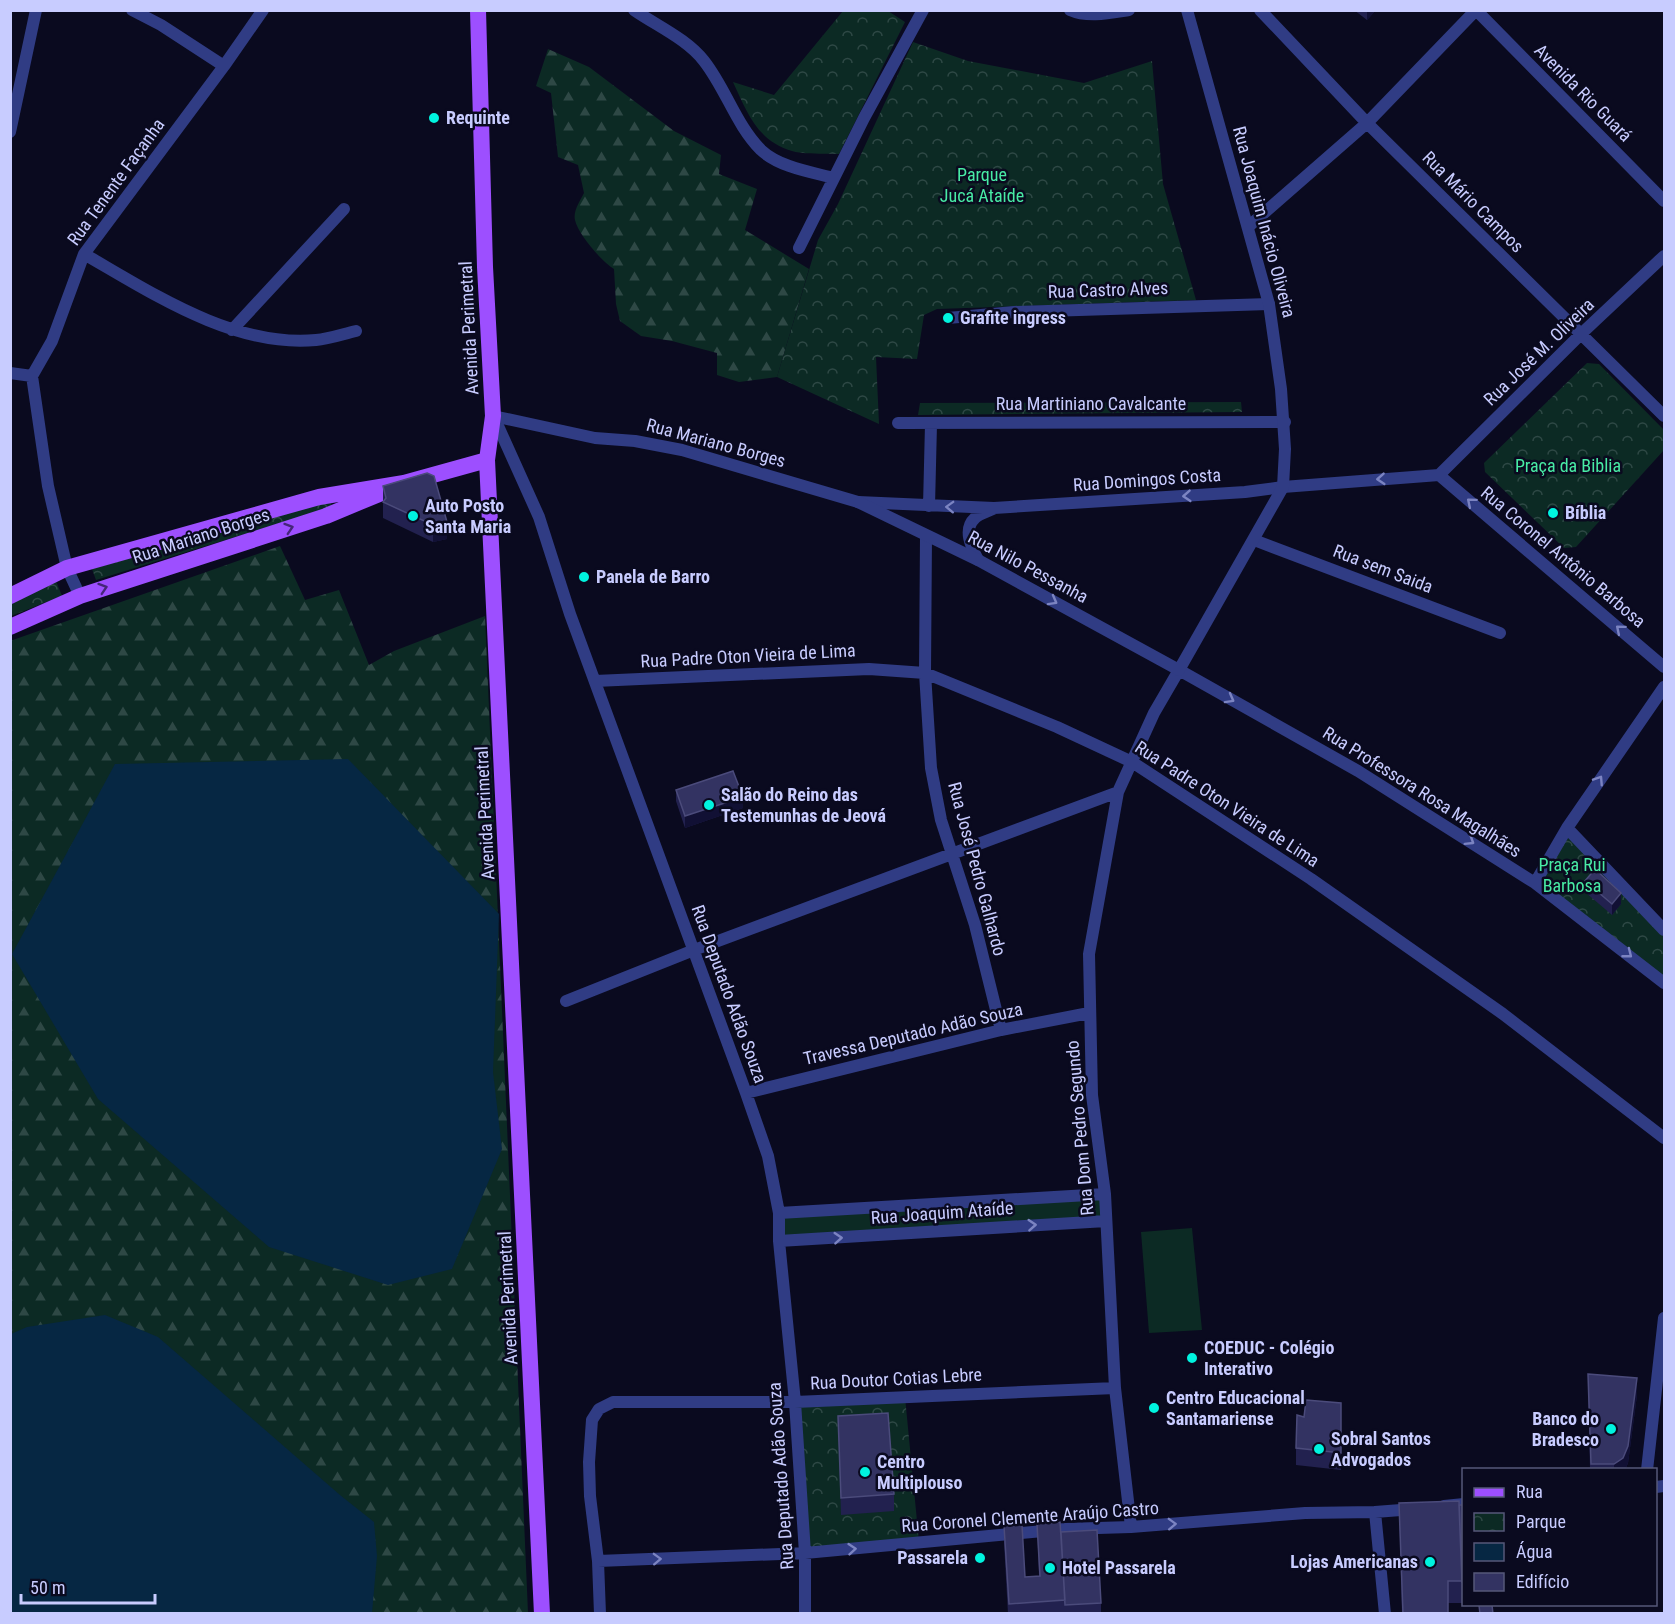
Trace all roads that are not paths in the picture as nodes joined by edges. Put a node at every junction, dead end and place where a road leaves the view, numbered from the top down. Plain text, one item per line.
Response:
1 (36, 10) edge
2 (132, 10) edge
3 (263, 10) edge
4 (478, 10) edge
5 (634, 10) edge
6 (923, 10) edge
7 (1070, 10) edge
8 (1129, 10) edge
9 (1187, 10) edge
10 (1260, 10) edge
11 (1476, 10) edge
12 (224, 66) junction
13 (1367, 123) junction
14 (10, 132) edge
15 (834, 178) junction
16 (1665, 201) edge
17 (344, 209) dead end
18 (1248, 227) junction
19 (799, 248) dead end
20 (84, 254) junction
21 (1665, 256) edge
22 (1269, 304) junction
23 (948, 318) dead end
24 (232, 330) junction
25 (356, 331) dead end
26 (1581, 334) junction
27 (10, 373) edge
28 (32, 376) junction
29 (493, 416) junction
30 (1665, 416) edge
31 (1285, 422) junction
32 (898, 423) dead end
33 (931, 424) junction
34 (487, 460) junction
35 (1439, 475) junction
36 (404, 483) junction
37 (1283, 487) junction
38 (858, 502) junction
39 (929, 506) junction
40 (994, 508) junction
41 (926, 536) junction
42 (1254, 540) junction
43 (978, 560) junction
44 (67, 568) junction
45 (10, 596) edge
46 (80, 596) junction
47 (10, 627) edge
48 (1500, 633) dead end
49 (1665, 667) edge
50 (1179, 670) junction
51 (926, 674) junction
52 (595, 681) junction
53 (1665, 687) edge
54 (1132, 762) junction
55 (1118, 792) junction
56 (1567, 828) junction
57 (952, 852) junction
58 (1535, 883) junction
59 (1665, 930) edge
60 (694, 950) junction
61 (1665, 983) edge
62 (566, 1001) dead end
63 (1089, 1013) junction
64 (1001, 1030) junction
65 (746, 1093) junction
66 (1665, 1138) edge
67 (1105, 1194) junction
68 (779, 1213) junction
69 (1106, 1221) junction
70 (779, 1241) junction
71 (1665, 1318) edge
72 (1115, 1388) junction
73 (795, 1402) junction
74 (1647, 1468) edge
75 (1462, 1504) edge
76 (1375, 1512) junction
77 (1131, 1527) junction
78 (805, 1553) junction
79 (598, 1561) junction
80 (542, 1614) edge
81 (600, 1614) edge
82 (805, 1614) edge
83 (1384, 1614) edge

1 - 14 street
2 - 12 street
3 - 12 street, Rua Tenente Façanha
4 - 29 main road, Avenida Perimetral
5 - 15 street
6 - 15 street
7 - 8 street
9 - 18 street, Rua Joaquim Inácio Oliveira
10 - 13 street, Rua Mário Campos
11 - 13 street
11 - 16 street, Avenida Rio Guará
12 - 20 street, Rua Tenente Façanha
13 - 18 street
13 - 26 street, Rua Mário Campos
15 - 19 street
17 - 24 street
18 - 22 street, Rua Joaquim Inácio Oliveira
20 - 24 street
20 - 28 street, Rua Tenente Façanha
21 - 26 street, Rua José M. Oliveira
22 - 23 street, Rua Castro Alves
22 - 31 street, Rua Joaquim Inácio Oliveira
24 - 25 street
26 - 30 street, Rua Mário Campos
26 - 35 street, Rua José M. Oliveira
27 - 28 street
28 - 44 street
29 - 34 main road, Avenida Perimetral
29 - 38 street, Rua Mariano Borges
29 - 52 street, Rua Deputado Adão Souza
31 - 33 street, Rua Martiniano Cavalcante
31 - 37 street, Rua Joaquim Inácio Oliveira
32 - 33 street, Rua Martiniano Cavalcante
33 - 39 street
34 - 36 main road, Rua Mariano Borges
34 - 80 main road, Avenida Perimetral
35 -> 37 street, Rua Domingos Costa
49 -> 35 street, Rua Coronel Antônio Barbosa
36 - 44 main road, Rua Mariano Borges
46 -> 36 main road, Rua Mariano Borges
37 -> 40 street, Rua Domingos Costa
37 - 42 street, Rua Joaquim Inácio Oliveira
38 - 39 street, Rua Domingos Costa
38 - 41 street, Rua Nilo Pessanha
40 -> 39 street, Rua Domingos Costa
40 - 43 street
41 - 43 street, Rua Nilo Pessanha
41 - 51 street, Rua José Pedro Galhardo
42 - 48 street, Rua sem Saida
42 - 50 street, Rua Joaquim Inácio Oliveira
43 -> 50 street, Rua Nilo Pessanha
44 - 45 main road, Rua Mariano Borges
44 - 46 street
46 - 47 main road, Rua Mariano Borges
50 - 54 street, Rua Dom Pedro Segundo
50 -> 58 street, Rua Professora Rosa Magalhães
51 - 52 street, Rua Padre Oton Vieira de Lima
51 - 54 street, Rua Padre Oton Vieira de Lima
51 - 57 street, Rua José Pedro Galhardo
52 - 60 street, Rua Deputado Adão Souza
56 -> 53 street
54 - 55 street, Rua Dom Pedro Segundo
54 - 66 street, Rua Padre Oton Vieira de Lima
55 - 57 street
55 - 63 street, Rua Dom Pedro Segundo
56 - 58 street
56 - 59 street
57 - 60 street
57 - 64 street, Rua José Pedro Galhardo
58 -> 61 street, Rua Professora Rosa Magalhães
60 - 62 street
60 - 65 street, Rua Deputado Adão Souza
63 - 64 street, Travessa Deputado Adão Souza
63 - 67 street, Rua Dom Pedro Segundo
64 - 65 street, Travessa Deputado Adão Souza
65 - 68 street, Rua Deputado Adão Souza
67 - 68 street, Rua Joaquim Ataíde
67 - 69 street, Rua Dom Pedro Segundo
68 - 70 street, Rua Deputado Adão Souza
70 -> 69 street, Rua Joaquim Ataíde
69 - 72 street, Rua Dom Pedro Segundo
70 - 73 street, Rua Deputado Adão Souza
71 - 74 street
72 - 73 street, Rua Doutor Cotias Lebre
72 - 77 street, Rua Dom Pedro Segundo
73 - 78 street, Rua Deputado Adão Souza
73 - 79 street, Rua Doutor Cotias Lebre
75 - 76 street, Rua Coronel Clemente Araújo Castro
77 -> 76 street, Rua Coronel Clemente Araújo Castro
76 - 83 street
78 -> 77 street, Rua Coronel Clemente Araújo Castro
79 -> 78 street, Rua Coronel Clemente Araújo Castro
78 - 82 street, Rua Deputado Adão Souza
79 - 81 street, Rua Doutor Cotias Lebre

